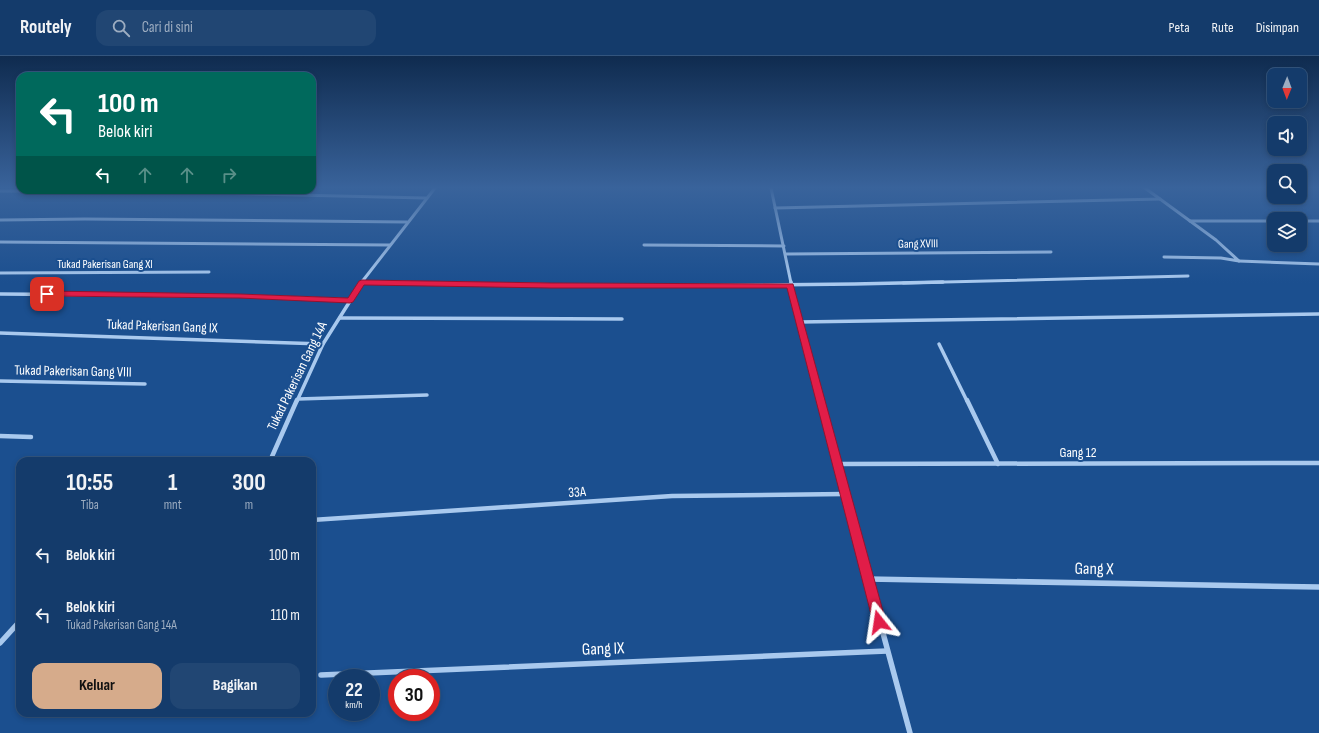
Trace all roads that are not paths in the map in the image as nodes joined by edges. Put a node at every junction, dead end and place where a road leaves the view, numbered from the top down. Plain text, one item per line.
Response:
1 (0, 220) edge
2 (35, 220) edge
3 (149, 220) edge
4 (409, 220) edge
5 (778, 220) edge
6 (1190, 221) joint
7 (1267, 221) edge
8 (1307, 221) edge
9 (1319, 221) edge
10 (407, 222) junction
11 (0, 242) edge
12 (390, 245) junction
13 (644, 245) dead end
14 (784, 246) junction
15 (1051, 252) dead end
16 (786, 254) junction
17 (1164, 256) dead end
18 (1239, 260) junction
19 (1319, 264) edge
20 (209, 272) dead end
21 (0, 273) edge
22 (1188, 276) dead end
23 (362, 282) junction
24 (790, 286) junction
25 (0, 294) edge
26 (350, 300) junction
27 (1319, 314) edge
28 (340, 318) junction
29 (622, 319) dead end
30 (799, 322) junction
31 (0, 333) edge
32 (323, 344) junction
33 (939, 344) dead end
34 (0, 381) edge
35 (146, 384) dead end
36 (427, 395) dead end
37 (298, 399) junction
38 (0, 436) edge
39 (31, 437) dead end
40 (272, 457) edge
41 (1319, 463) edge
42 (837, 464) junction
43 (998, 464) junction
44 (845, 494) junction
45 (316, 520) edge
46 (868, 579) junction
47 (1319, 587) edge
48 (16, 625) edge
49 (0, 643) edge
50 (887, 651) junction
51 (321, 675) dead end
52 (910, 733) edge

1 - 2 street
3 - 10 street
4 - 10 street, Tukad Pakerisan Gang 14A
5 - 14 street
6 - 7 street
6 - 18 street
8 - 9 street
10 - 12 street, Tukad Pakerisan Gang 14A
11 - 12 street
12 - 23 street, Tukad Pakerisan Gang 14A
13 - 14 street
14 - 16 street
15 - 16 street, Gang XVIII
16 - 24 street
17 - 18 street
18 - 19 street
20 - 21 street, Tukad Pakerisan Gang XI
22 - 24 street
23 - 24 street
23 - 26 street, Tukad Pakerisan Gang 14A
24 - 30 street
25 - 26 street
26 - 28 street, Tukad Pakerisan Gang 14A
27 - 30 street
28 - 29 street
28 - 32 street, Tukad Pakerisan Gang 14A
30 - 42 street
31 - 32 street, Tukad Pakerisan Gang IX
32 - 37 street, Tukad Pakerisan Gang 14A
33 - 43 street
34 - 35 street, Tukad Pakerisan Gang VIII
36 - 37 street
37 - 40 street, Tukad Pakerisan Gang 14A
38 - 39 street
41 - 43 street, Gang 12
42 - 43 street, Gang 12
42 - 44 street
44 - 45 street, 33A
44 - 46 street
46 - 47 street, Gang X
46 - 50 street
48 - 49 street
50 - 51 street, Gang IX
50 - 52 street

